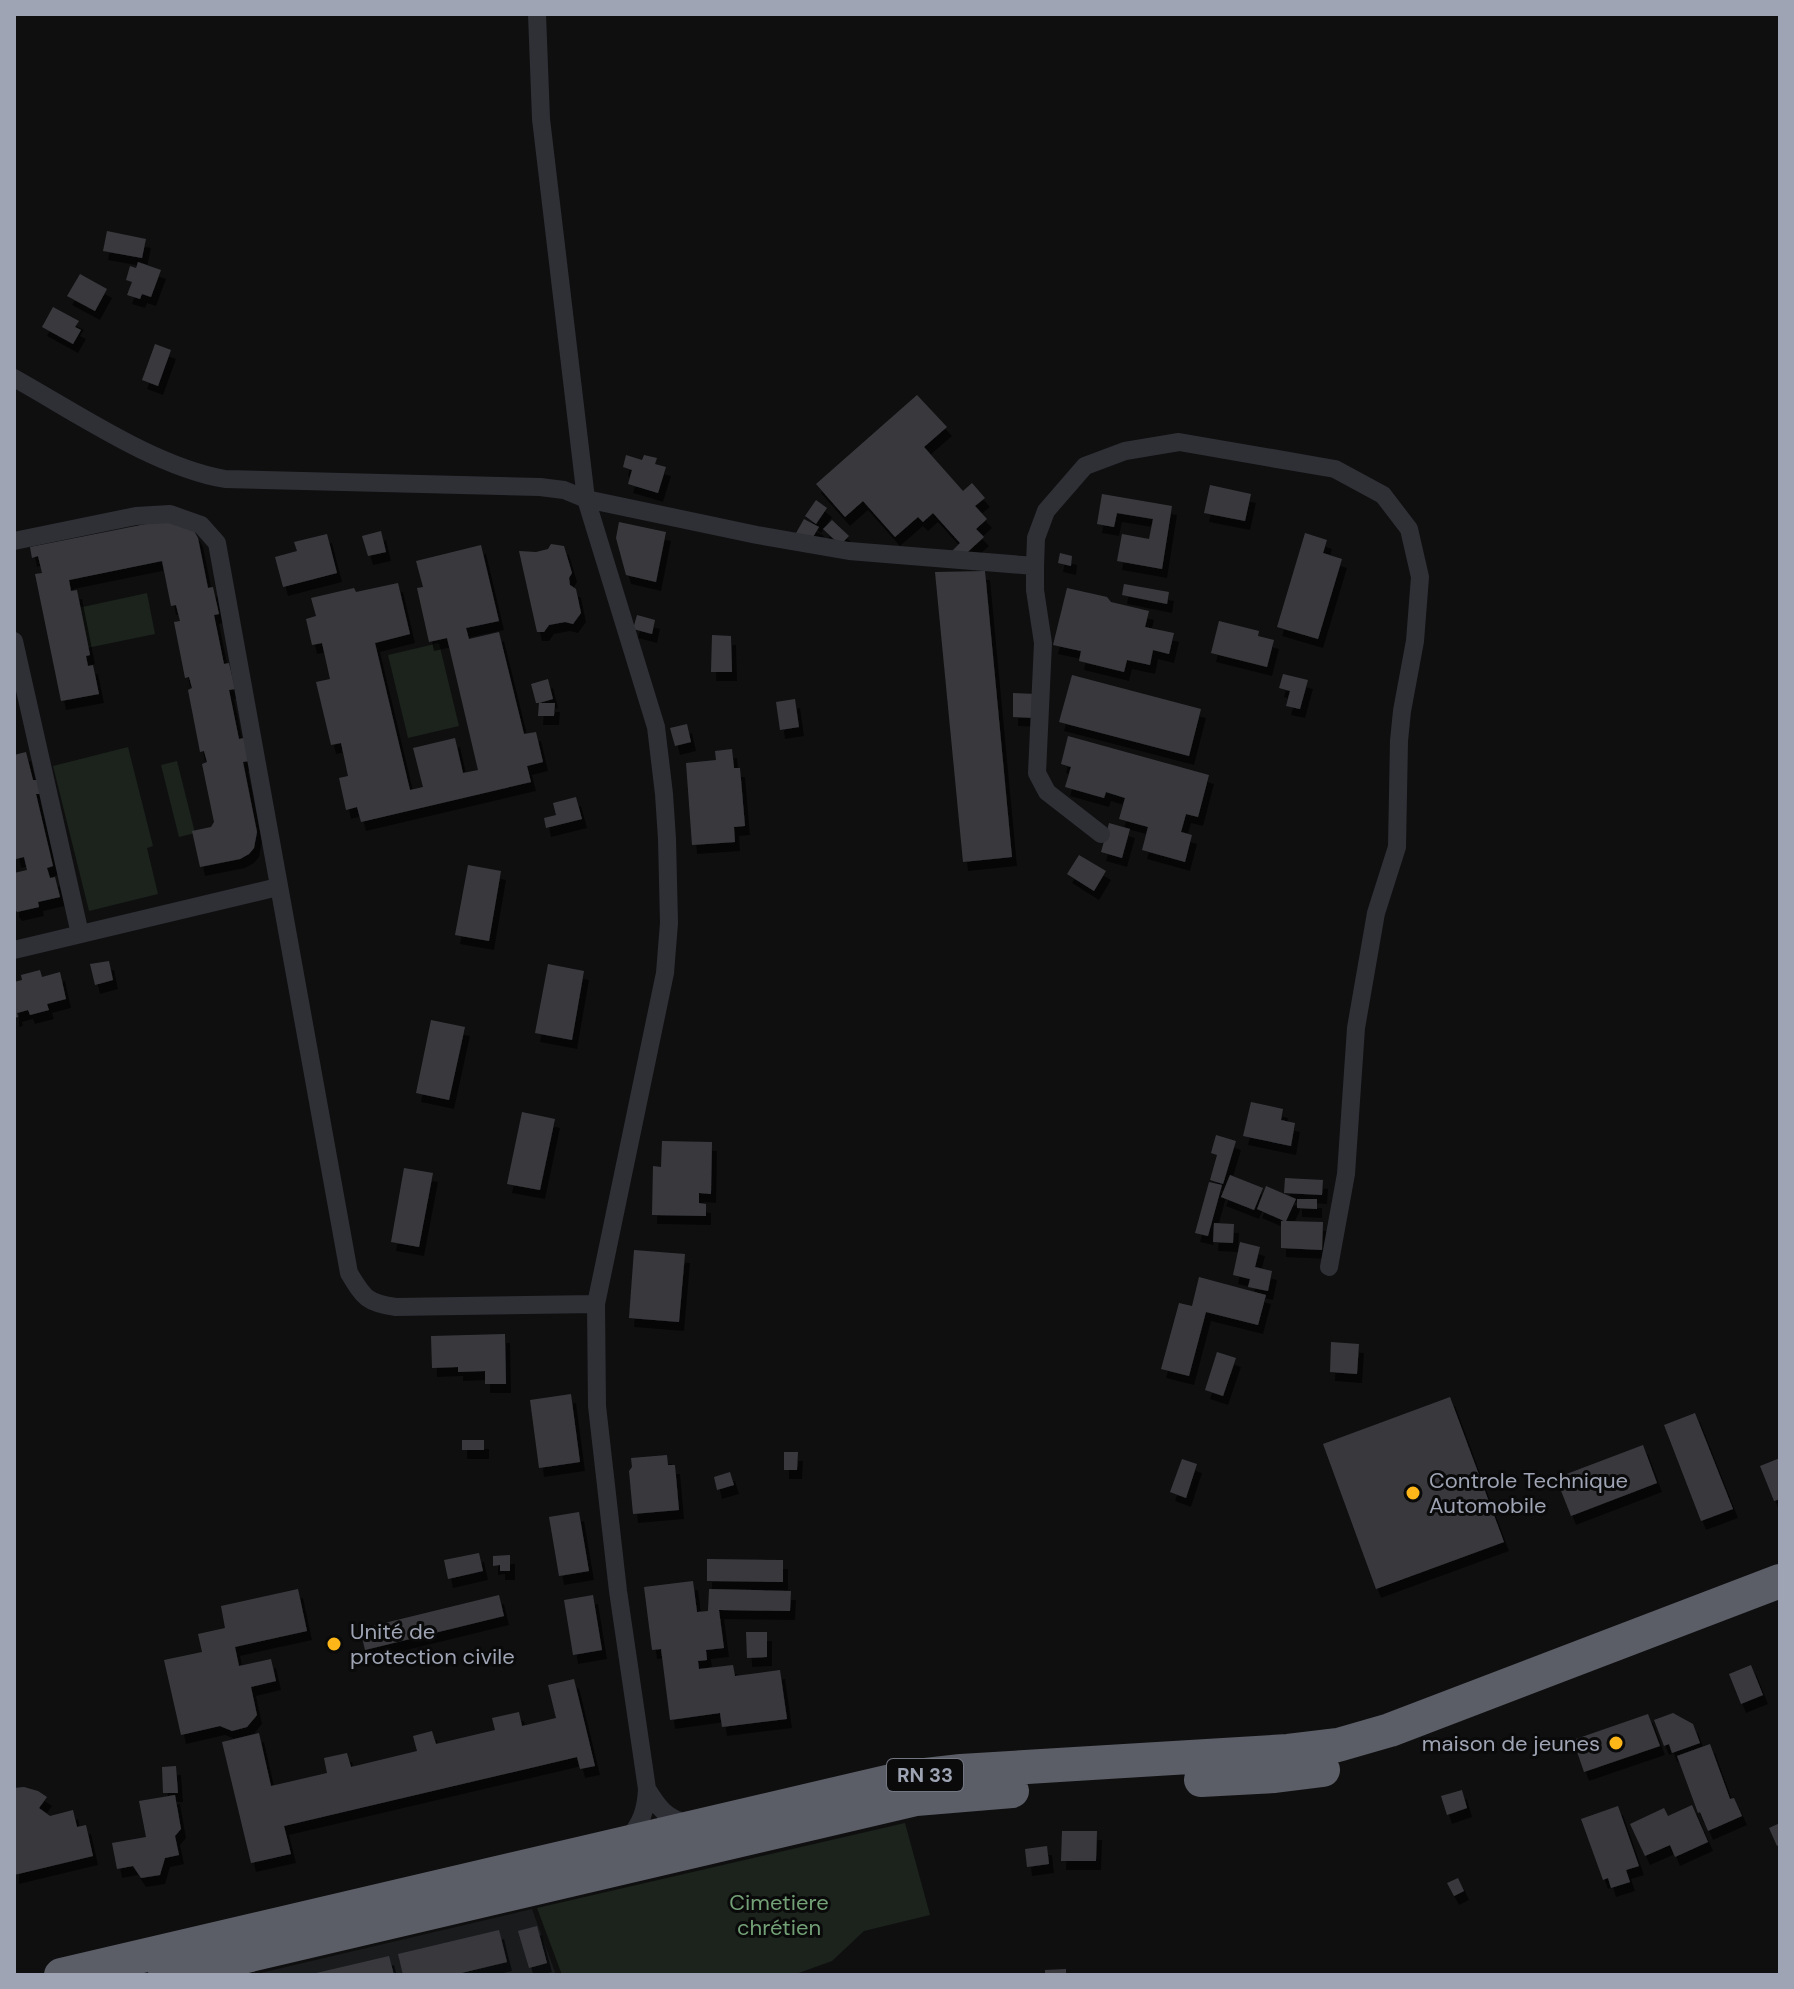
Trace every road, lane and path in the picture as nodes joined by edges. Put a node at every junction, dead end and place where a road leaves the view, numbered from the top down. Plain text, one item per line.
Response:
1 (537, 14) edge
2 (14, 378) edge
3 (586, 499) junction
4 (14, 541) edge
5 (1035, 566) junction
6 (14, 641) edge
7 (1101, 834) dead end
8 (278, 887) junction
9 (80, 934) junction
10 (14, 950) edge
11 (1329, 1267) dead end
12 (596, 1304) junction
13 (1780, 1581) edge
14 (1780, 1601) edge
15 (647, 1789) junction
16 (699, 1825) junction
17 (626, 1842) junction
18 (61, 1975) edge
19 (165, 1975) edge

1 - 3 street
2 - 3 street
3 - 5 street
3 - 12 street
4 - 8 street
5 - 7 street
5 - 11 street
6 - 9 street
8 - 9 street
8 - 12 street
9 - 10 street
12 - 15 street
13 - 16 highway, RN 33
14 - 19 highway, RN 33
15 - 16 street
15 - 17 street
16 - 17 highway, RN 33
17 - 18 highway, RN 33

